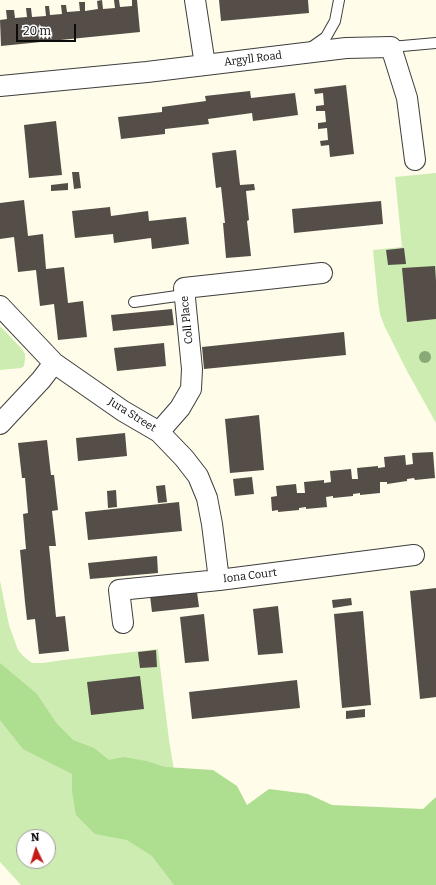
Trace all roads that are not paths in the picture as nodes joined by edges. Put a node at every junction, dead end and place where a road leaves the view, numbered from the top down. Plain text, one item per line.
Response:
1 (195, 0) edge
2 (339, 0) edge
3 (436, 43) edge
4 (391, 47) junction
5 (304, 53) junction
6 (205, 65) junction
7 (0, 86) edge
8 (415, 160) dead end
9 (322, 273) dead end
10 (184, 295) junction
11 (134, 302) dead end
12 (0, 306) edge
13 (54, 363) junction
14 (0, 424) edge
15 (159, 432) junction
16 (414, 555) dead end
17 (219, 580) junction
18 (123, 623) dead end

1 - 6 street
2 - 5 lane
3 - 4 lane
4 - 5 street, Argyll Road
4 - 8 street
5 - 6 street, Argyll Road
6 - 7 street, Argyll Road
9 - 10 street, Coll Place
10 - 11 lane
10 - 15 street, Coll Place
12 - 13 street, Jura Street
13 - 14 street
13 - 15 street, Jura Street
15 - 17 street, Jura Street
16 - 17 street, Iona Court
17 - 18 street, Iona Court

